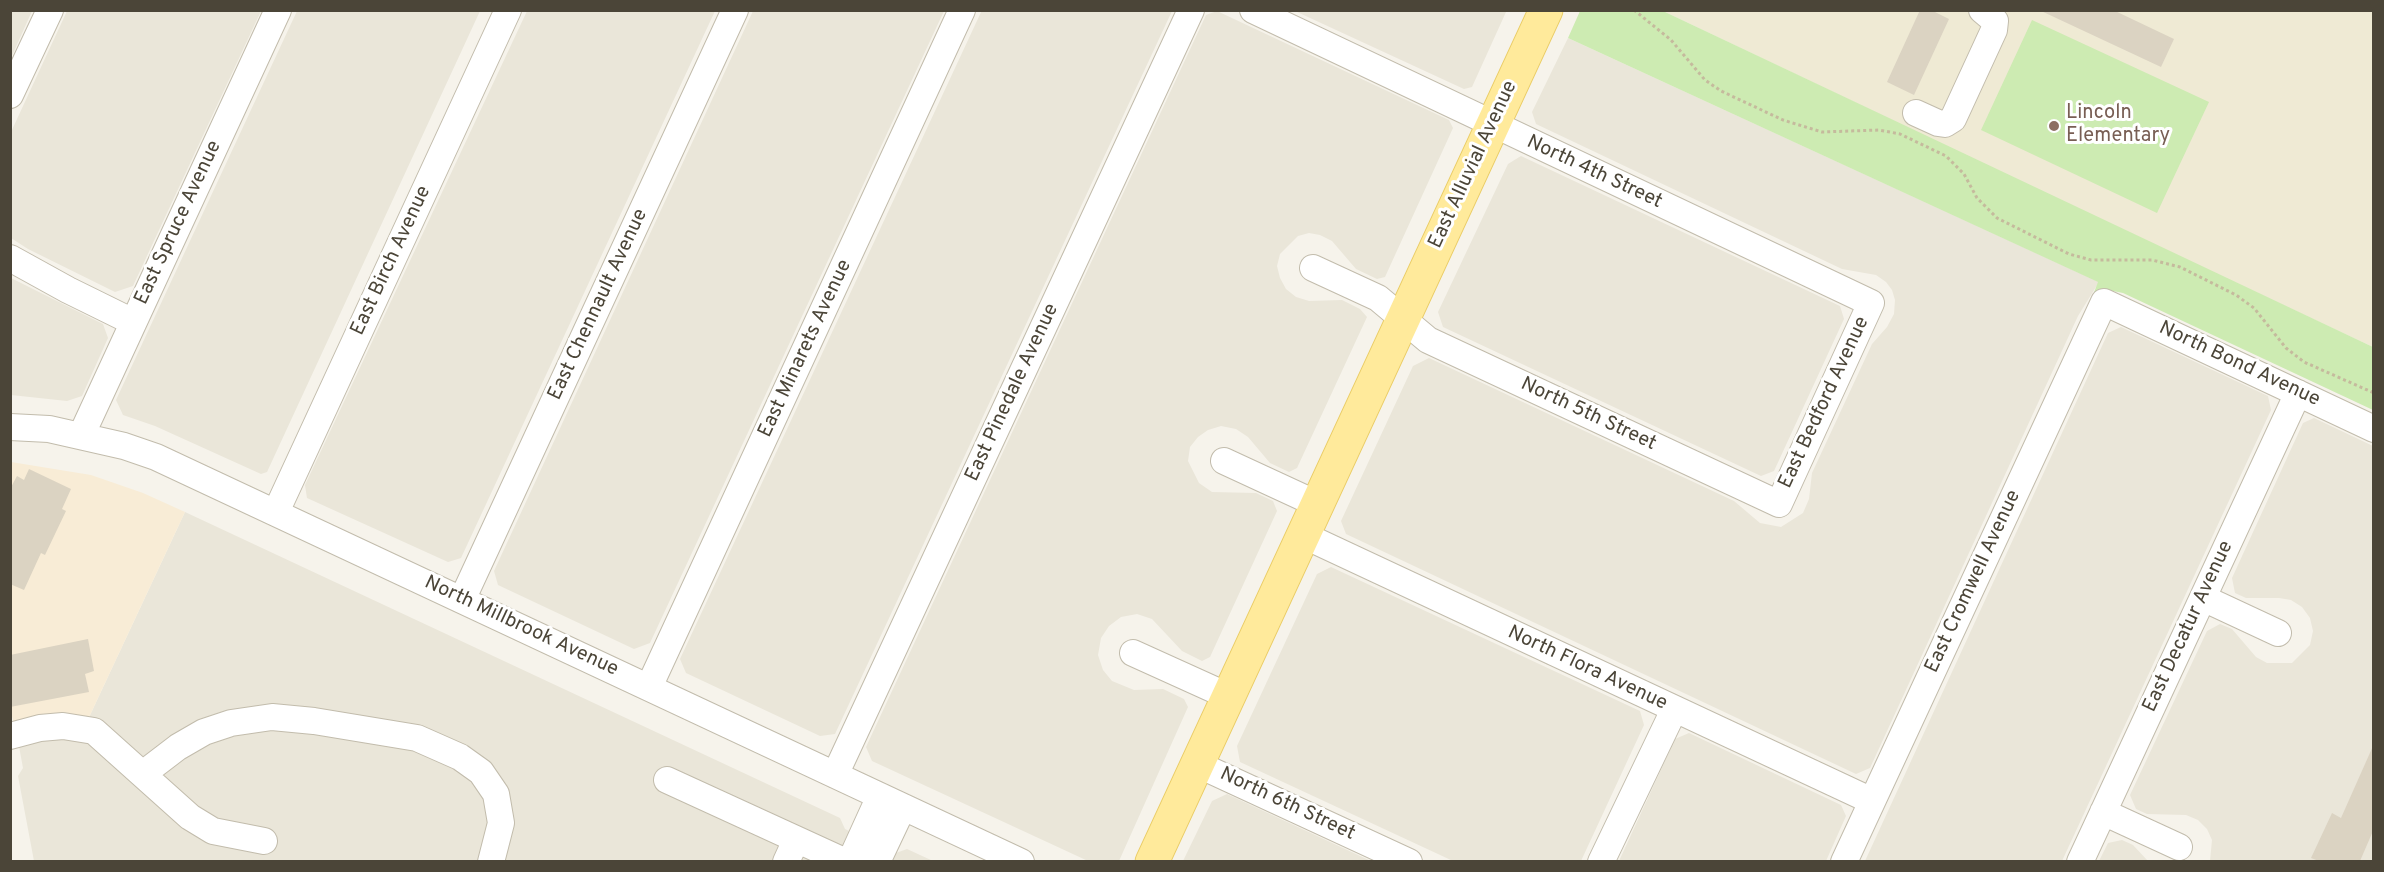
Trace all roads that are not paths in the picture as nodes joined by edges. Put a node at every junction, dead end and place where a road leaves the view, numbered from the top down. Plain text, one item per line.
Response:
1 (50, 10) edge
2 (278, 10) edge
3 (508, 10) edge
4 (735, 10) edge
5 (962, 10) edge
6 (1191, 10) edge
7 (1253, 10) edge
8 (1546, 10) edge
9 (1982, 10) edge
10 (10, 95) edge
11 (1916, 112) dead end
12 (1493, 124) junction
13 (10, 258) edge
14 (1313, 268) dead end
15 (2104, 302) joint
16 (1871, 303) joint
17 (1402, 319) junction
18 (134, 322) junction
19 (2298, 393) junction
20 (10, 427) edge
21 (2373, 429) edge
22 (81, 436) junction
23 (1224, 461) dead end
24 (1317, 504) junction
25 (1779, 504) joint
26 (276, 512) junction
27 (1303, 535) junction
28 (2203, 598) junction
29 (462, 600) junction
30 (2278, 633) dead end
31 (1133, 653) dead end
32 (649, 687) junction
33 (1228, 696) junction
34 (1674, 710) junction
35 (10, 736) edge
36 (1197, 764) junction
37 (144, 773) junction
38 (835, 776) junction
39 (667, 780) dead end
40 (880, 796) junction
41 (1872, 801) junction
42 (903, 807) junction
43 (2103, 812) junction
44 (264, 841) dead end
45 (2179, 847) dead end
46 (791, 851) edge
47 (491, 861) edge
48 (848, 861) edge
49 (877, 861) edge
50 (1021, 861) edge
51 (1152, 861) edge
52 (1409, 861) edge
53 (1601, 861) edge
54 (1844, 861) edge
55 (2080, 861) edge

1 - 10 street
2 - 18 street, East Spruce Avenue
3 - 26 street, East Birch Avenue
4 - 29 street, East Chennault Avenue
5 - 32 street, East Minarets Avenue
6 - 38 street, East Pinedale Avenue
7 - 12 street, North 4th Street
8 - 12 main road, East Alluvial Avenue
9 - 11 street
12 - 16 street, North 4th Street
12 - 17 main road, East Alluvial Avenue
13 - 18 street
14 - 17 street
15 - 19 street, North Bond Avenue
15 - 41 street, East Cromwell Avenue
16 - 25 street, East Bedford Avenue
17 - 24 main road, East Alluvial Avenue
17 - 25 street, North 5th Street
18 - 22 street, East Spruce Avenue
19 - 21 street, North Bond Avenue
19 - 28 street, East Decatur Avenue
20 - 22 street, North Millbrook Avenue
22 - 26 street, North Millbrook Avenue
23 - 24 street
24 - 27 main road, East Alluvial Avenue
26 - 29 street, North Millbrook Avenue
27 - 33 main road, East Alluvial Avenue
27 - 34 street, North Flora Avenue
28 - 30 street
28 - 43 street, East Decatur Avenue
29 - 32 street, North Millbrook Avenue
31 - 33 street
32 - 38 street, North Millbrook Avenue
33 - 36 main road, East Alluvial Avenue
34 - 41 street, North Flora Avenue
34 - 53 street
35 - 37 street
36 - 51 main road, East Alluvial Avenue
36 - 52 street, North 6th Street
37 - 44 street
37 - 47 street
38 - 40 street, North Millbrook Avenue
39 - 46 street
40 - 42 street, North Millbrook Avenue
40 - 48 street
41 - 54 street, East Cromwell Avenue
42 - 49 street
42 - 50 street, North Millbrook Avenue
43 - 45 street
43 - 55 street, East Decatur Avenue
46 - 48 street

